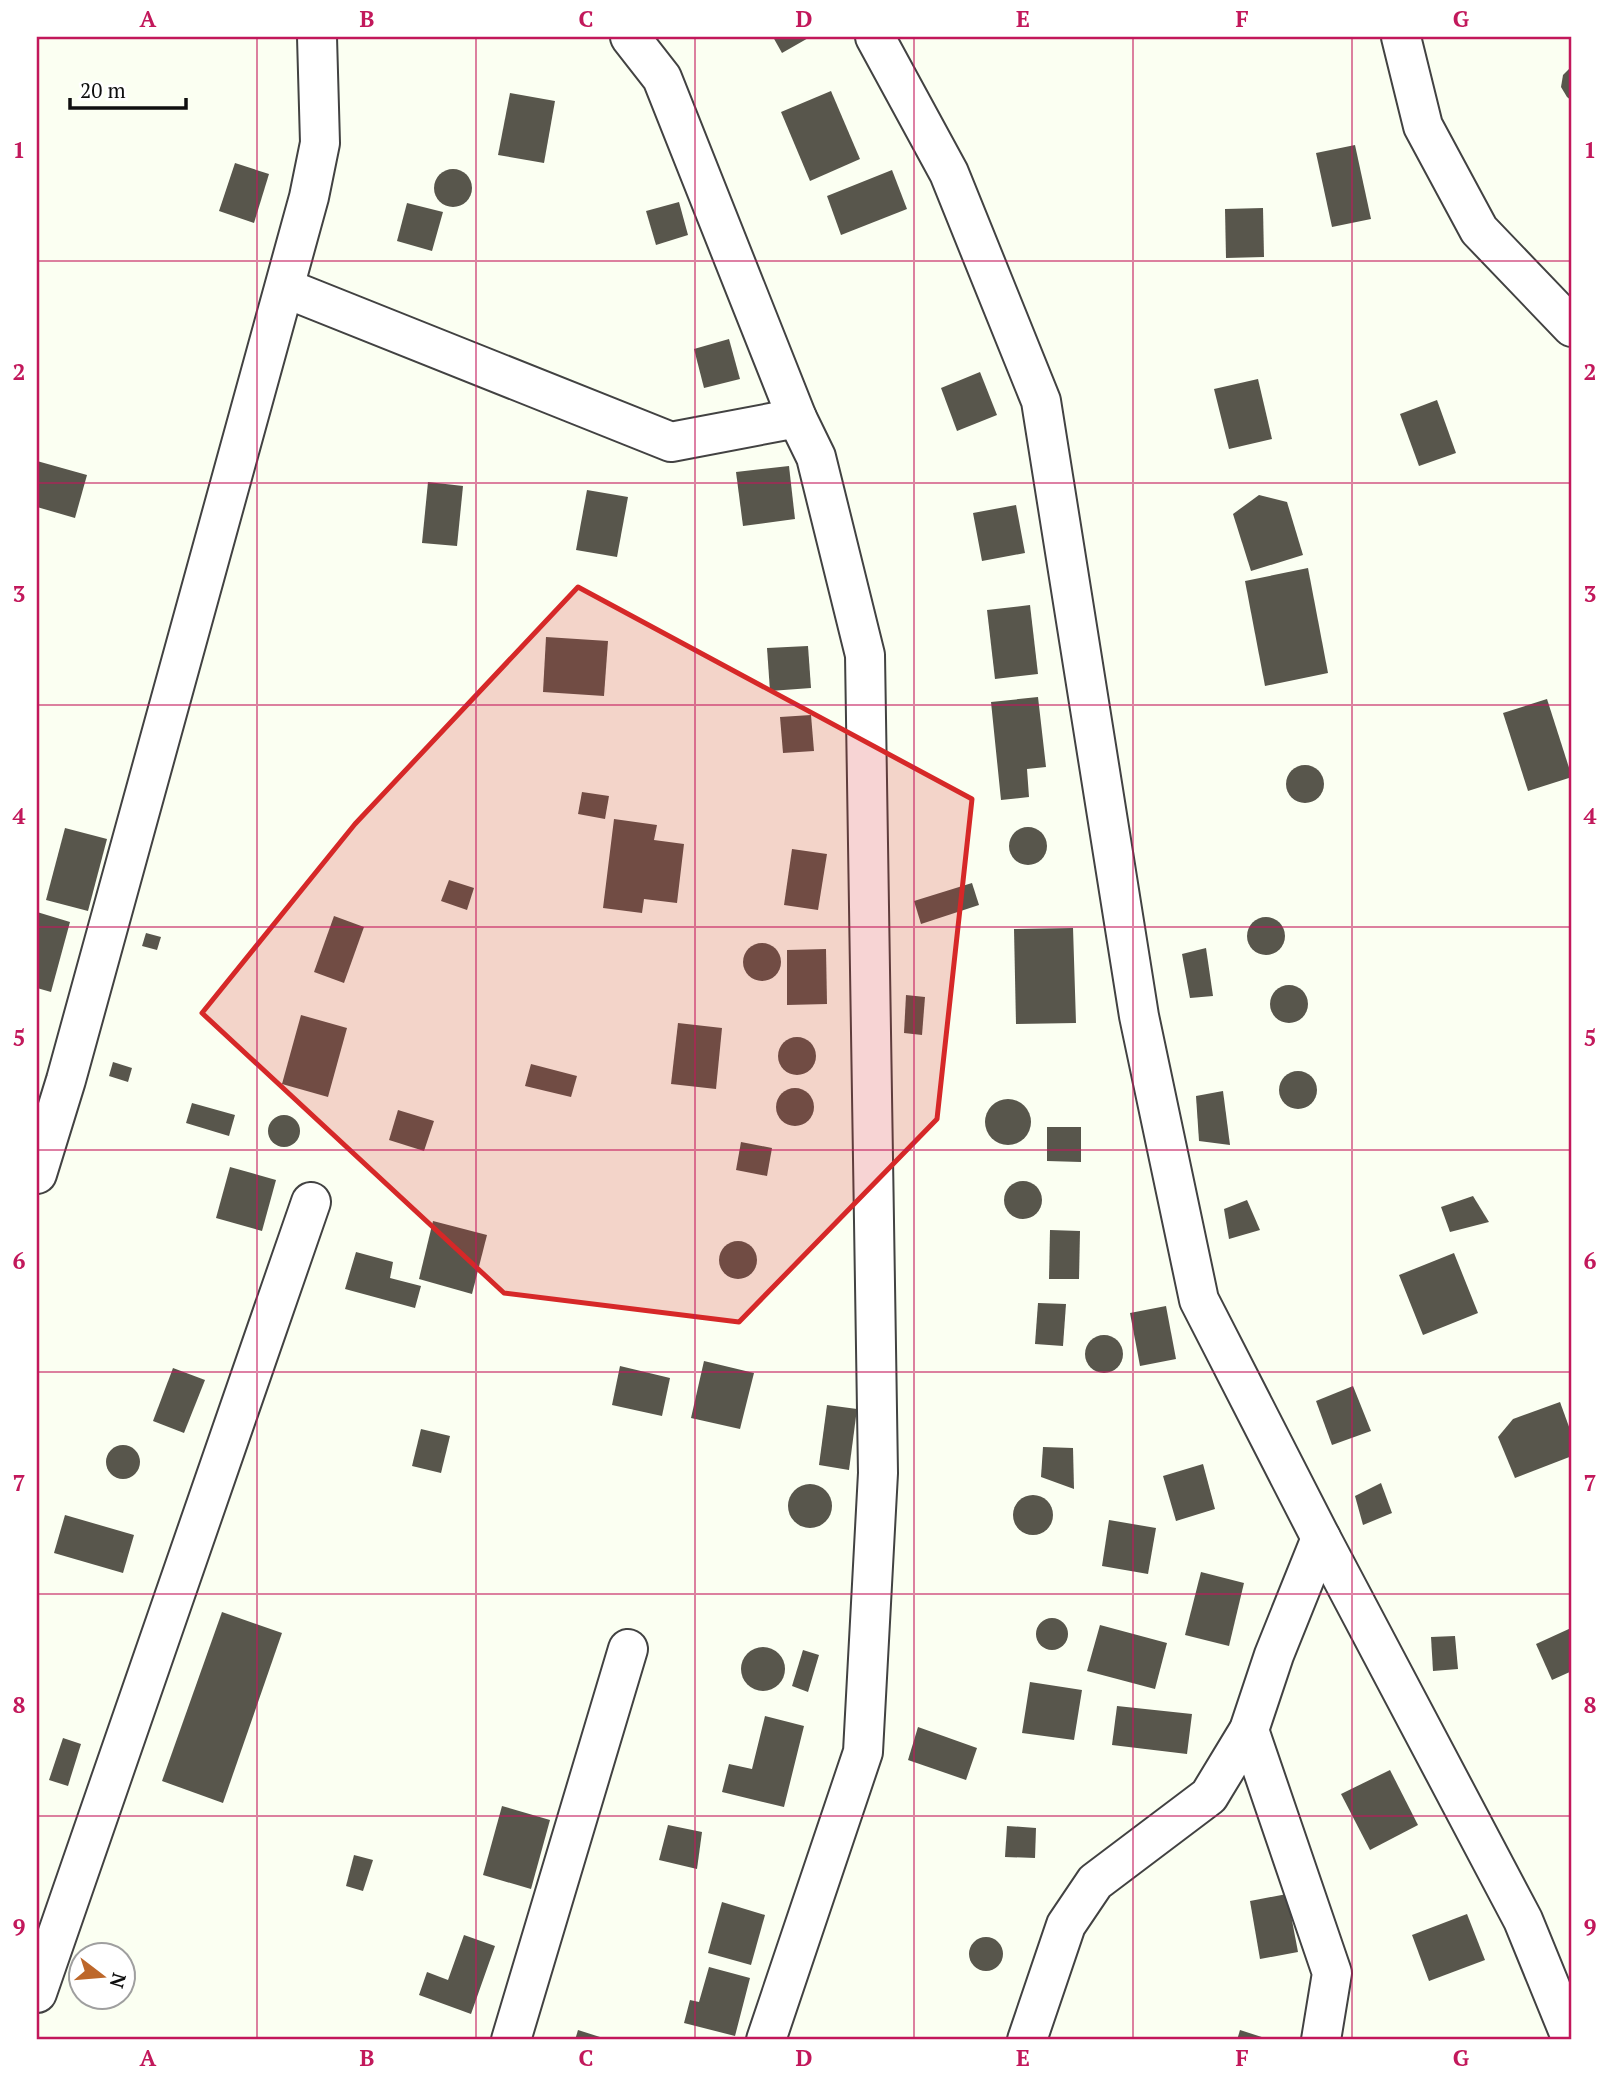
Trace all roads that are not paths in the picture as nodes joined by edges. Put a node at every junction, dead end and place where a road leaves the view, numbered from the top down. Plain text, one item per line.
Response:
1 (317, 37) edge
2 (630, 37) edge
3 (875, 37) edge
4 (1401, 37) edge
5 (285, 288) junction
6 (1572, 327) edge
7 (797, 418) junction
8 (37, 1174) edge
9 (311, 1202) dead end
10 (1321, 1538) junction
11 (628, 1649) dead end
12 (1249, 1730) junction
13 (37, 1993) edge
14 (511, 2040) edge
15 (766, 2040) edge
16 (1027, 2040) edge
17 (1321, 2040) edge
18 (1572, 2040) edge

1 - 5 street
2 - 7 street
3 - 10 street
4 - 6 street
5 - 7 street
5 - 8 street
7 - 15 street
9 - 13 street
10 - 12 street
10 - 18 street
11 - 14 street
12 - 16 street
12 - 17 street

